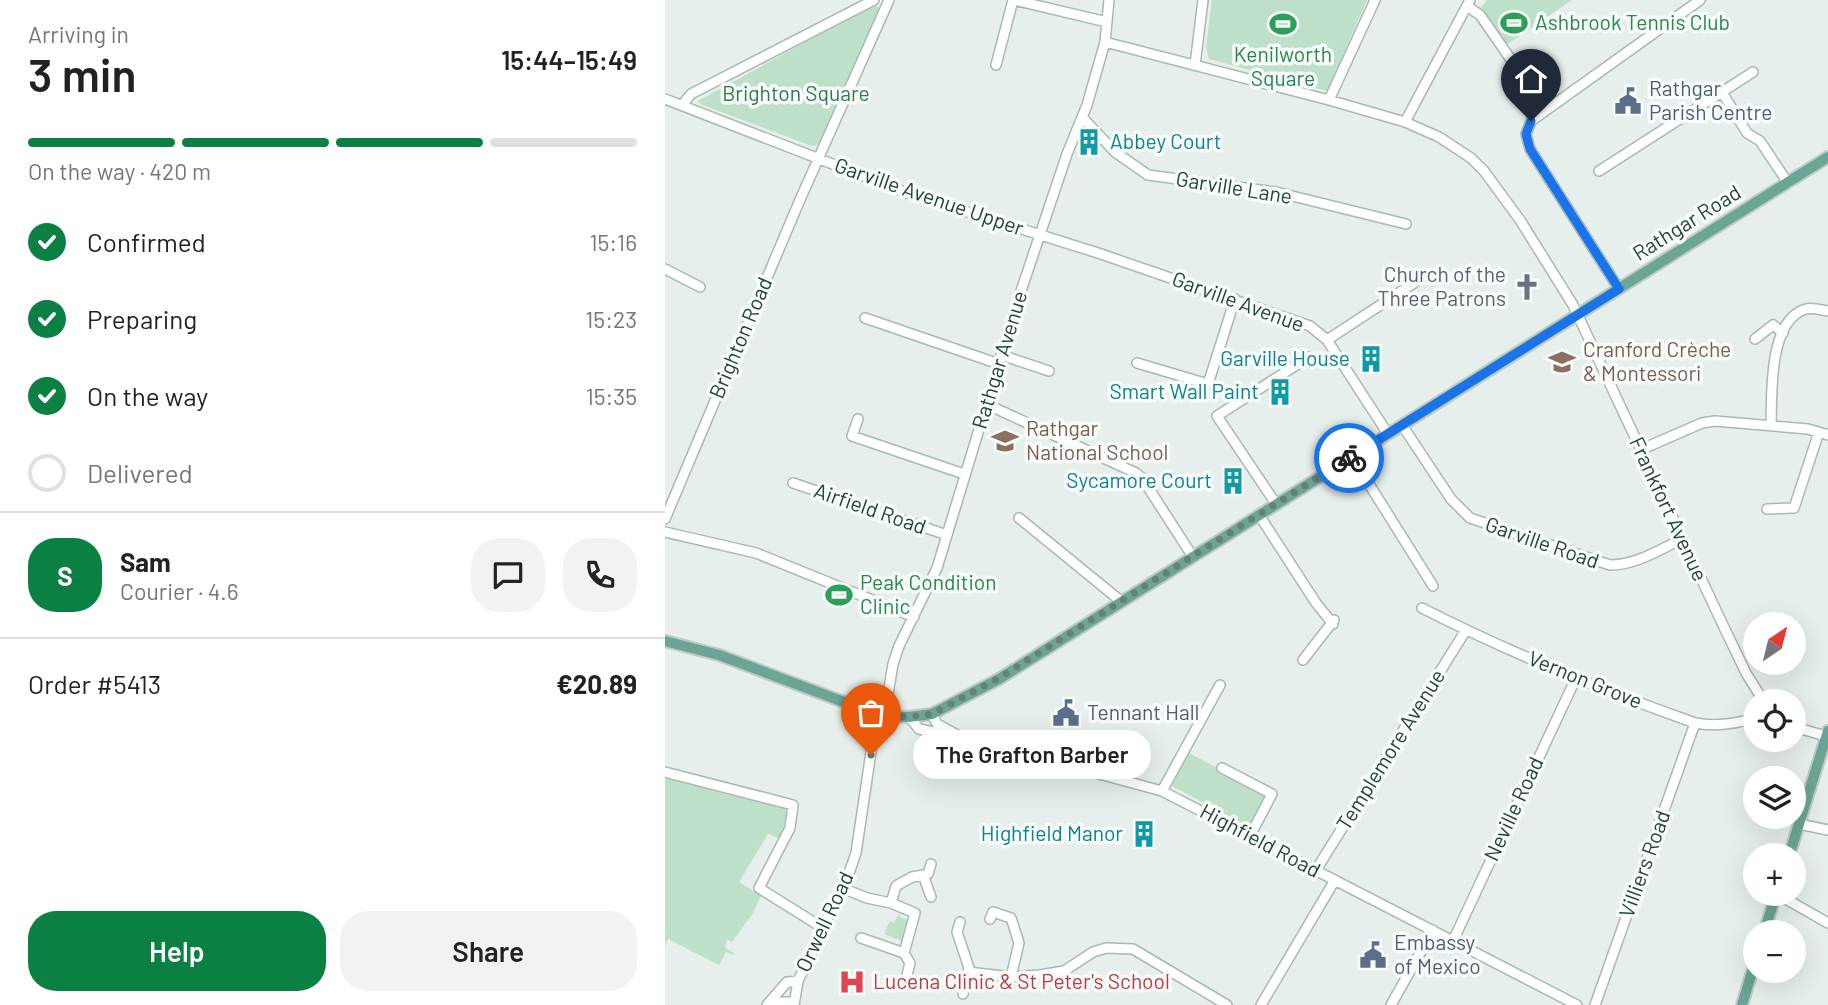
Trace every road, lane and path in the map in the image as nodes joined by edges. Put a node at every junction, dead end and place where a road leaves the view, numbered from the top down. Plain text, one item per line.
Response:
1 (874, 0) edge
2 (890, 0) edge
3 (1014, 0) edge
4 (1109, 0) edge
5 (1203, 0) edge
6 (1375, 0) edge
7 (1700, 0) edge
8 (1469, 3) edge
9 (1107, 22) junction
10 (1105, 43) junction
11 (996, 65) dead end
12 (1195, 65) junction
13 (1753, 72) dead end
14 (1722, 92) junction
15 (665, 99) edge
16 (1329, 100) junction
17 (682, 105) junction
18 (1546, 110) junction
19 (1082, 117) junction
20 (1405, 122) junction
21 (820, 158) junction
22 (1828, 158) edge
23 (1599, 171) dead end
24 (1788, 183) junction
25 (1406, 223) dead end
26 (1039, 235) junction
27 (665, 269) edge
28 (1414, 283) dead end
29 (701, 287) dead end
30 (1619, 289) junction
31 (1235, 299) junction
32 (1828, 311) edge
33 (1578, 315) junction
34 (865, 318) dead end
35 (1783, 333) junction
36 (1755, 339) dead end
37 (1327, 340) junction
38 (1309, 357) dead end
39 (1000, 359) junction
40 (1137, 363) dead end
41 (1049, 371) dead end
42 (986, 404) junction
43 (858, 419) dead end
44 (1402, 425) junction
45 (1771, 425) junction
46 (1388, 434) junction
47 (1823, 434) edge
48 (1640, 450) junction
49 (1352, 457) junction
50 (964, 474) junction
51 (793, 483) dead end
52 (1276, 504) junction
53 (1767, 509) dead end
54 (1259, 515) junction
55 (1019, 518) dead end
56 (665, 519) edge
57 (665, 532) edge
58 (947, 535) junction
59 (1682, 539) junction
60 (1193, 557) junction
61 (1433, 586) dead end
62 (1122, 602) junction
63 (1422, 608) dead end
64 (914, 617) junction
65 (1466, 630) junction
66 (665, 640) edge
67 (1303, 660) dead end
68 (1576, 677) junction
69 (1220, 685) dead end
70 (1755, 689) edge
71 (932, 714) junction
72 (881, 716) junction
73 (909, 717) junction
74 (1743, 721) edge
75 (1695, 723) junction
76 (1806, 730) edge
77 (1827, 734) edge
78 (959, 736) junction
79 (1824, 754) edge
80 (1221, 768) dead end
81 (665, 772) edge
82 (1162, 791) junction
83 (1806, 804) edge
84 (1806, 825) edge
85 (1828, 830) edge
86 (1250, 836) junction
87 (931, 864) dead end
88 (1316, 870) junction
89 (923, 875) junction
90 (1335, 880) junction
91 (842, 888) junction
92 (931, 897) dead end
93 (891, 903) junction
94 (1798, 906) edge
95 (993, 912) dead end
96 (960, 922) dead end
97 (1828, 923) edge
98 (823, 928) junction
99 (1433, 930) junction
100 (861, 938) dead end
101 (1453, 941) junction
102 (904, 953) junction
103 (968, 972) junction
104 (1011, 978) junction
105 (798, 981) junction
106 (1749, 983) edge
107 (905, 984) dead end
108 (963, 994) dead end
109 (794, 1004) edge
110 (768, 1005) edge
111 (1227, 1005) edge
112 (1261, 1005) edge
113 (1391, 1005) edge
114 (1577, 1005) edge
115 (1595, 1005) edge
116 (1742, 1005) edge

1 - 17 street
2 - 21 street
3 - 9 street
3 - 11 street
4 - 9 street, Rathgar Avenue
5 - 12 street
6 - 16 street
7 - 18 street
8 - 18 street
8 - 20 street
9 - 10 street, Rathgar Avenue
10 - 12 street, Frankfort Avenue
10 - 19 street, Rathgar Avenue
12 - 16 street, Frankfort Avenue
13 - 14 street
14 - 23 street
14 - 24 street
15 - 17 street
16 - 20 street, Frankfort Avenue
17 - 21 street
18 - 30 street
19 - 25 street, Garville Lane
19 - 26 street, Rathgar Avenue
20 - 33 street, Frankfort Avenue
21 - 26 street, Garville Avenue Upper
21 - 56 street, Brighton Road
22 - 24 main road, Rathgar Road
24 - 30 main road, Rathgar Road
26 - 31 street, Garville Avenue
26 - 39 street, Rathgar Avenue
27 - 29 street
28 - 37 street
30 - 33 main road, Rathgar Road
31 - 37 street, Garville Avenue
31 - 40 street
32 - 35 street
33 - 44 main road, Rathgar Road
33 - 48 street, Frankfort Avenue
34 - 39 street
35 - 36 street
35 - 45 street
37 - 46 street, Garville Avenue
38 - 52 street
39 - 41 street
39 - 42 street, Rathgar Avenue
42 - 50 street, Rathgar Avenue
42 - 60 street
43 - 50 street
44 - 46 main road, Rathgar Road
44 - 59 street, Garville Road
45 - 47 street
45 - 48 street
46 - 49 main road, Rathgar Road
47 - 53 street
48 - 59 street, Frankfort Avenue
49 - 52 main road, Rathgar Road
49 - 61 street
50 - 58 street, Rathgar Avenue
51 - 58 street, Airfield Road
52 - 54 main road, Rathgar Road
54 - 60 main road, Rathgar Road
54 - 67 street
55 - 62 street
57 - 64 street
58 - 64 street, Rathgar Avenue
59 - 70 street, Frankfort Avenue
60 - 62 main road, Rathgar Road
62 - 71 main road, Rathgar Road
63 - 65 street, Vernon Grove
64 - 72 street, Rathgar Avenue
65 - 68 street, Vernon Grove
65 - 88 street, Templemore Avenue
66 - 72 main road, Rathgar Road
68 - 75 street, Vernon Grove
68 - 101 street, Neville Road
69 - 82 street
71 - 73 main road, Rathgar Road
71 - 78 street, Highfield Road
72 - 73 main road, Rathgar Road
72 - 91 street, Orwell Road
73 - 78 street
74 - 75 street, Vernon Grove
75 - 115 street, Villiers Road
76 - 77 street
77 - 79 main road
78 - 82 street, Highfield Road
79 - 83 main road
80 - 86 street
81 - 98 street
82 - 86 street, Highfield Road
84 - 85 street
86 - 88 street, Highfield Road
87 - 89 street
88 - 90 street, Highfield Road
89 - 92 street
89 - 93 street
90 - 99 street, Highfield Road
90 - 112 street
91 - 93 street
91 - 98 street, Orwell Road
93 - 102 street
94 - 97 street
95 - 104 street
96 - 103 street
98 - 105 street, Orwell Road
99 - 101 street, Highfield Road
99 - 113 street
100 - 102 street
101 - 114 street, Highfield Road
102 - 107 street
103 - 104 street
103 - 108 street
104 - 111 street
105 - 109 street, Orwell Road
105 - 110 street
106 - 116 main road
109 - 110 street

